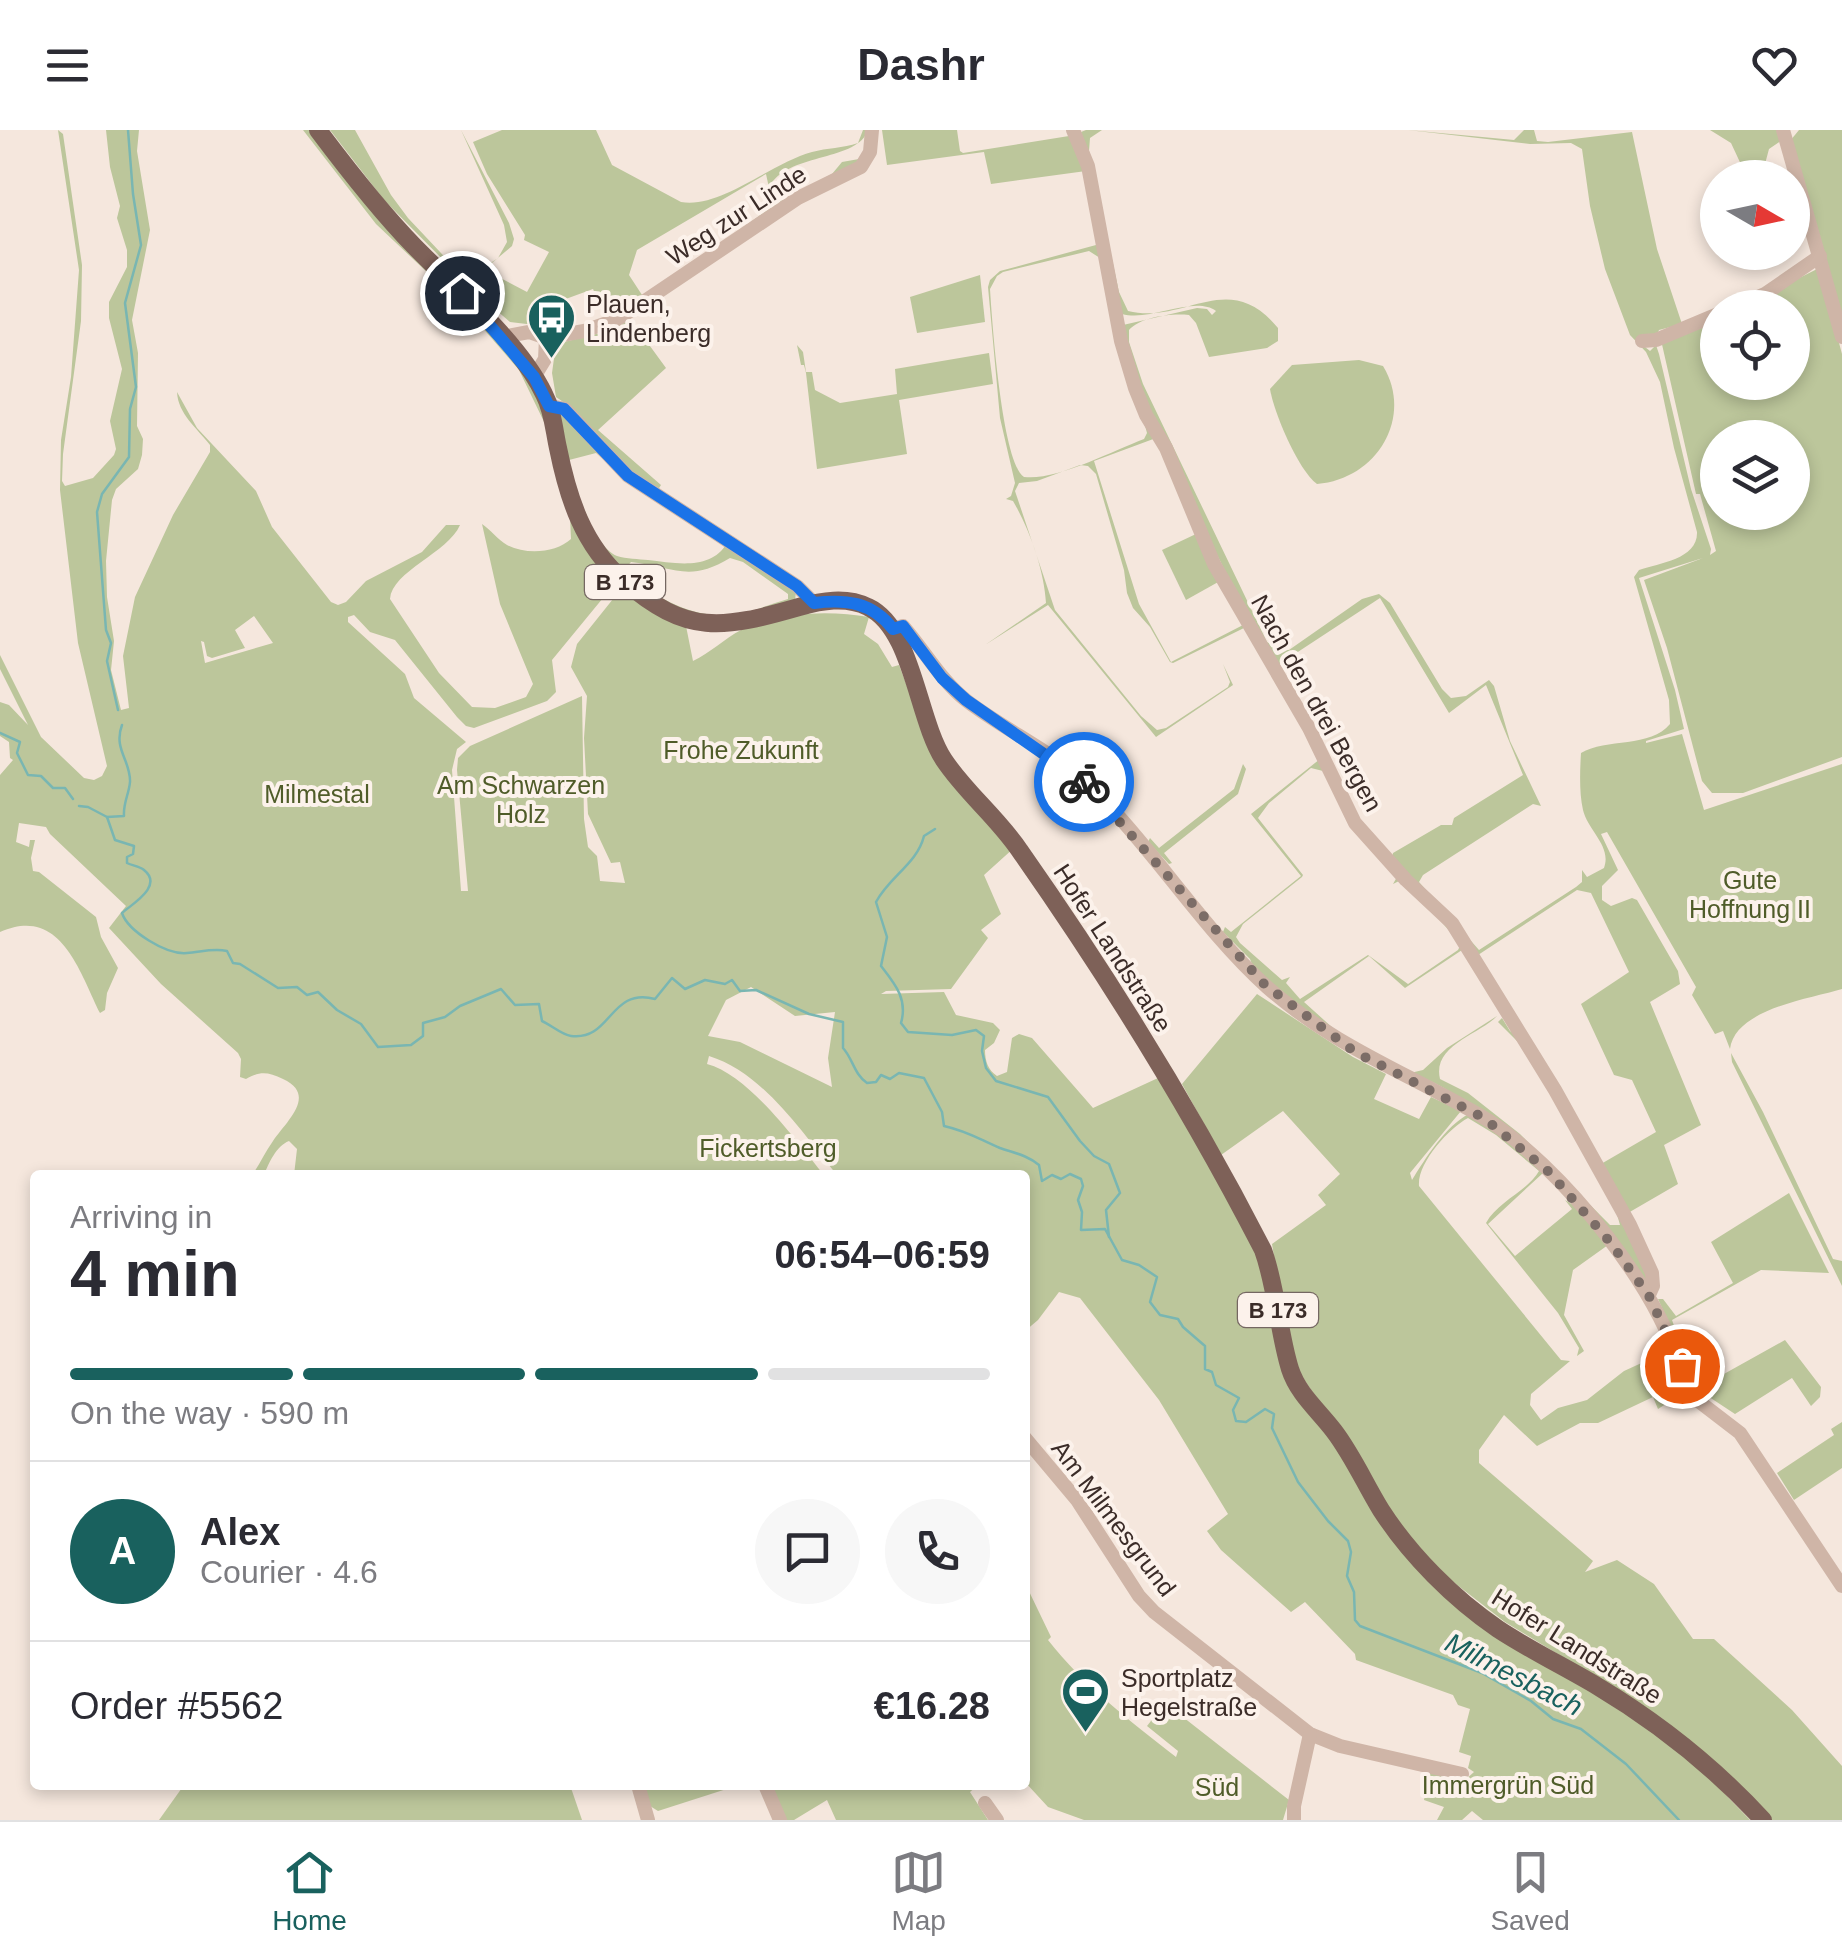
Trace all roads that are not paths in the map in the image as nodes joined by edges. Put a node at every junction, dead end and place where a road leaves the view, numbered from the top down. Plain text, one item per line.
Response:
1 (318, 130) edge
2 (872, 130) edge
3 (1073, 130) edge
4 (1785, 131) edge
5 (1820, 256) junction
6 (1772, 290) edge
7 (1700, 322) edge
8 (1842, 337) edge
9 (502, 338) junction
10 (546, 338) junction
11 (1642, 341) dead end
12 (534, 377) junction
13 (549, 406) junction
14 (814, 603) junction
15 (893, 629) junction
16 (1649, 1296) junction
17 (1030, 1444) edge
18 (1842, 1586) edge
19 (1310, 1734) junction
20 (1462, 1774) dead end
21 (639, 1790) edge
22 (767, 1790) edge
23 (985, 1803) dead end
24 (648, 1820) edge
25 (780, 1820) edge
26 (997, 1820) edge
27 (1294, 1820) edge
28 (1763, 1820) edge

1 - 9 main road, B 173
2 - 10 street, Weg zur Linde
3 - 16 street, Nach den drei Bergen
4 - 5 street
5 - 6 street
5 - 8 street
7 - 11 street
9 - 10 street, Weg zur Linde
9 - 12 main road, B 173
10 - 12 street
12 - 13 main road, B 173
13 - 14 street
13 - 14 main road, B 173
14 - 15 main road, B 173
15 - 16 street
15 - 28 main road, Hofer Landstraße / B 173
16 - 18 street
17 - 19 street, Am Milmesgrund
19 - 20 street, Am Milmesgrund
19 - 27 street
21 - 24 street
22 - 25 street
23 - 26 street

